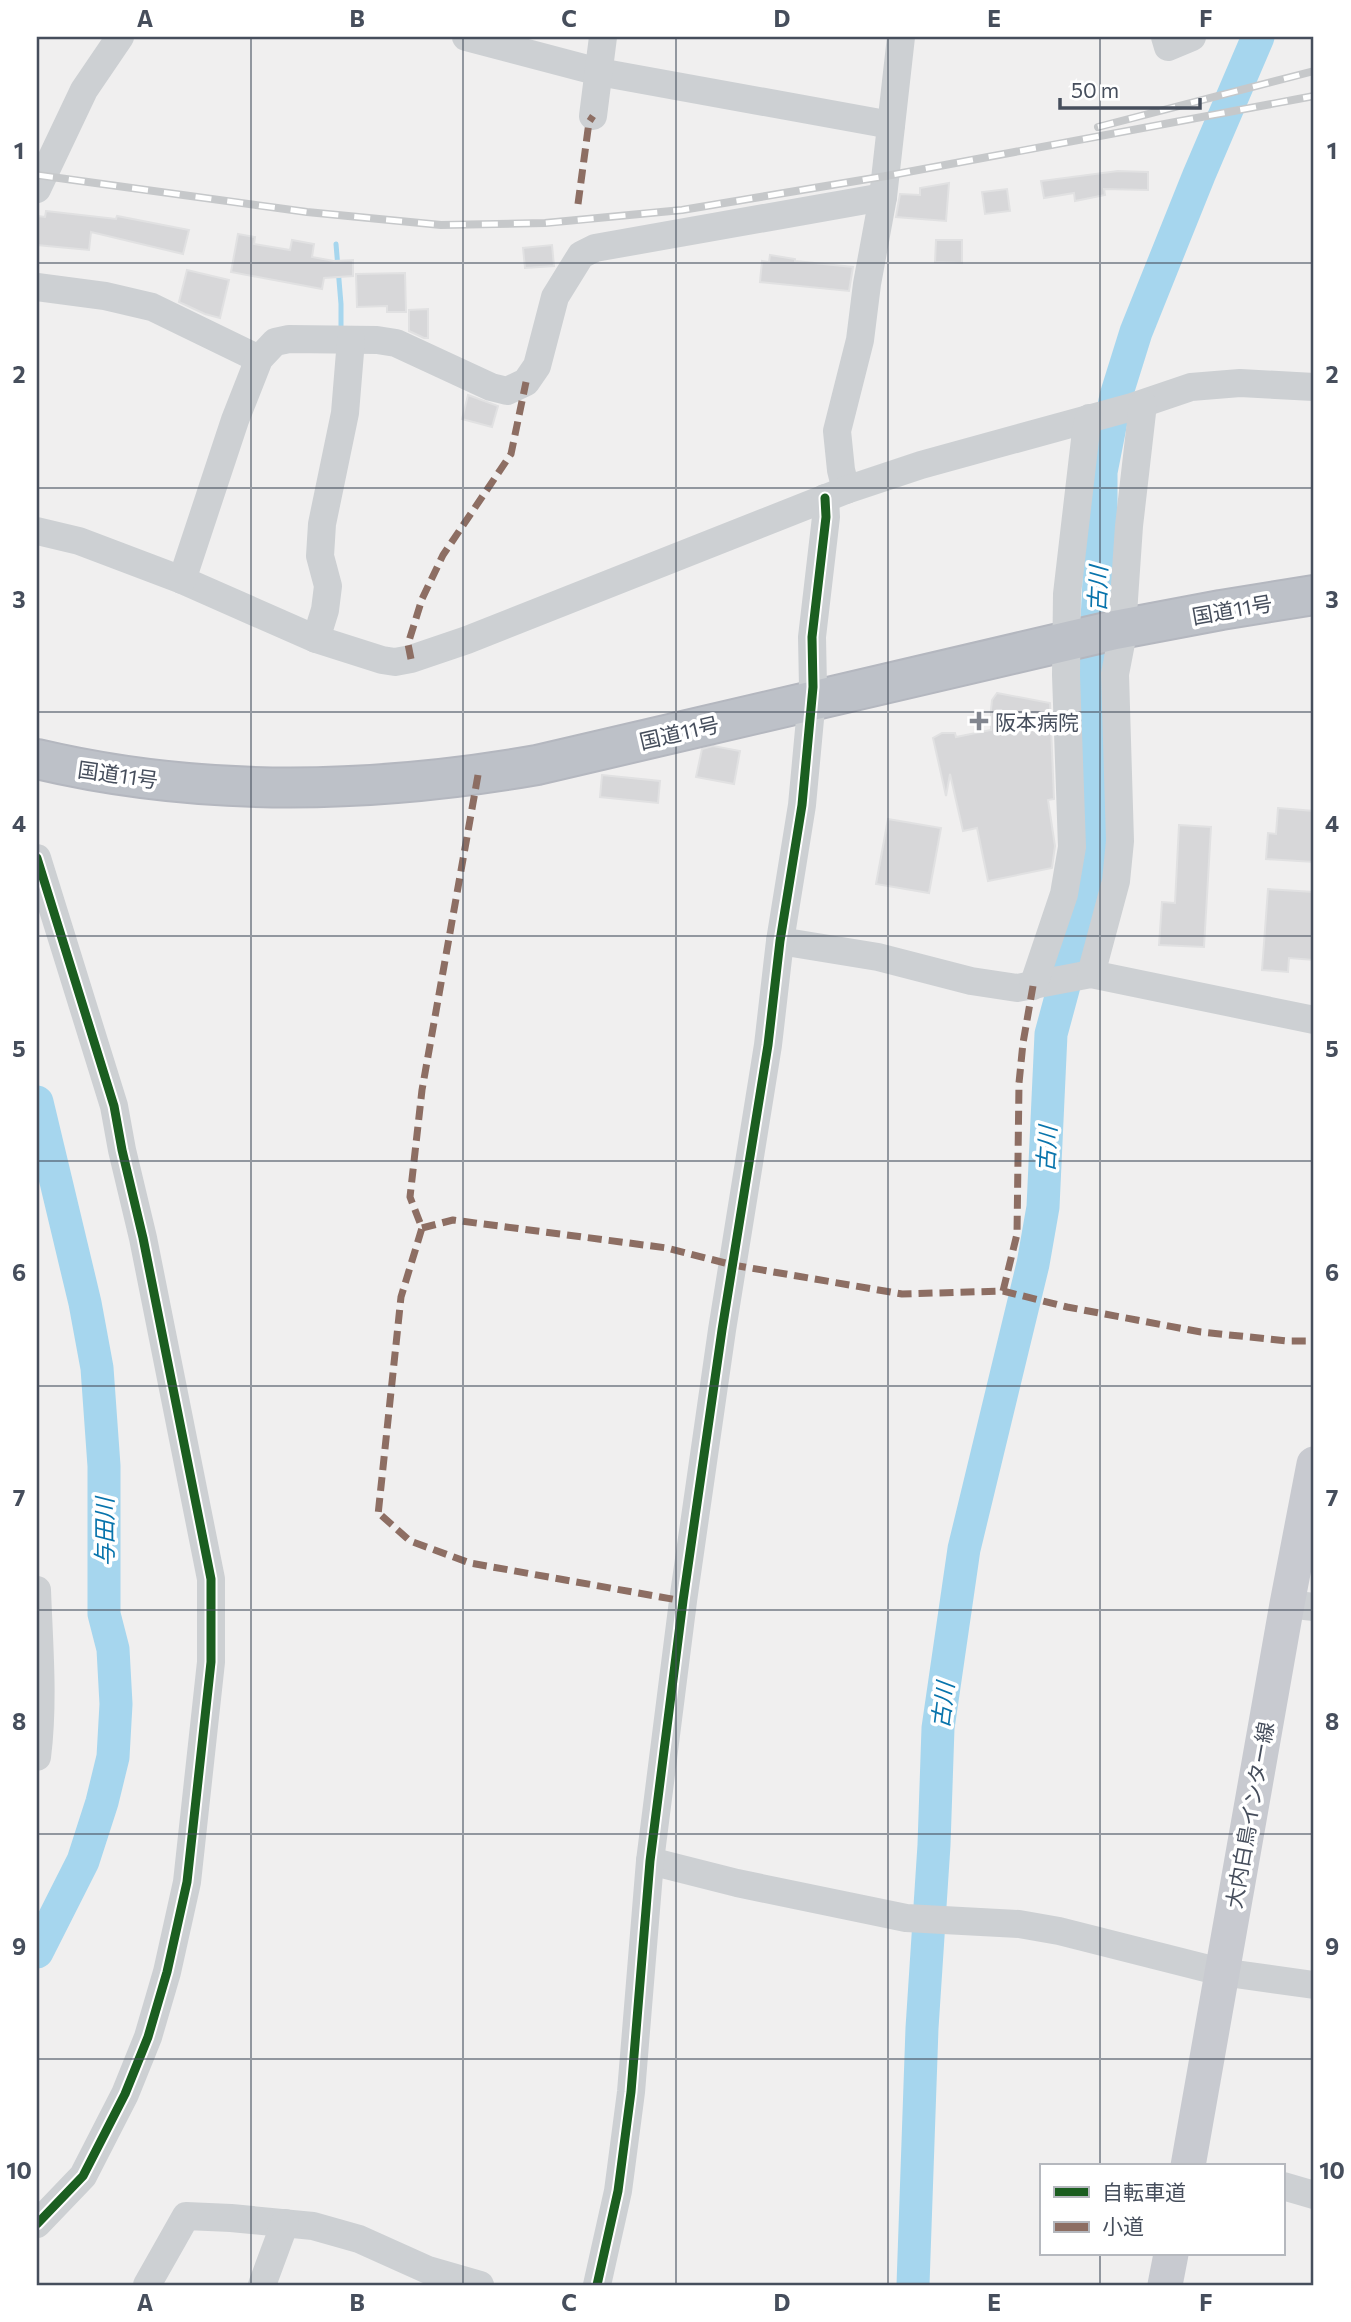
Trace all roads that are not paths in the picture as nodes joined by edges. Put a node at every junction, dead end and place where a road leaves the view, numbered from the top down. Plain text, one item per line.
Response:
1 (120, 37) edge
2 (466, 37) edge
3 (603, 37) edge
4 (901, 37) edge
5 (1165, 37) edge
6 (1192, 37) edge
7 (599, 72) junction
8 (593, 116) dead end
9 (891, 125) junction
10 (37, 189) edge
11 (883, 197) junction
12 (37, 287) edge
13 (351, 340) junction
14 (260, 359) junction
15 (1314, 387) edge
16 (1137, 405) junction
17 (1093, 418) junction
18 (835, 494) junction
19 (37, 531) edge
20 (182, 580) junction
21 (1314, 595) edge
22 (1118, 629) junction
23 (316, 639) junction
24 (1071, 640) junction
25 (812, 701) junction
26 (37, 760) edge
27 (37, 859) edge
28 (780, 941) junction
29 (1087, 974) junction
30 (1039, 985) junction
31 (1314, 1020) edge
32 (1314, 1464) edge
33 (37, 1590) edge
34 (1301, 1606) edge
35 (37, 1757) edge
36 (650, 1861) junction
37 (1221, 1972) junction
38 (1314, 1985) edge
39 (1195, 2164) edge
40 (1284, 2186) edge
41 (1314, 2195) edge
42 (285, 2223) junction
43 (37, 2224) edge
44 (1171, 2256) edge
45 (147, 2285) edge
46 (262, 2285) edge
47 (480, 2285) edge
48 (591, 2285) edge
49 (1166, 2285) edge

1 - 10 street
2 - 7 street
3 - 7 street
4 - 9 street
5 - 6 street
7 - 8 street
7 - 9 street
9 - 11 street
11 - 13 street
11 - 18 street
12 - 14 street
13 - 14 street
13 - 23 street
14 - 20 street
15 - 16 street
16 - 17 street
16 - 22 street
17 - 18 street
17 - 24 street
18 - 23 street
18 - 25 street
19 - 20 street
20 - 23 street
21 - 22 highway, 国道11号
22 - 24 highway, 国道11号
22 - 29 street
24 - 25 highway, 国道11号
24 - 30 street
25 - 26 highway, 国道11号
25 - 28 street
27 - 43 street
28 - 30 street
28 - 36 street
29 - 30 street
29 - 31 street
32 - 34 main road, 大内白鳥インター線
33 - 35 street
34 - 37 main road, 大内白鳥インター線
36 - 37 street
36 - 48 street
37 - 38 street
37 - 39 main road, 大内白鳥インター線
40 - 41 street
42 - 45 street
42 - 46 street
42 - 47 street
44 - 49 main road

